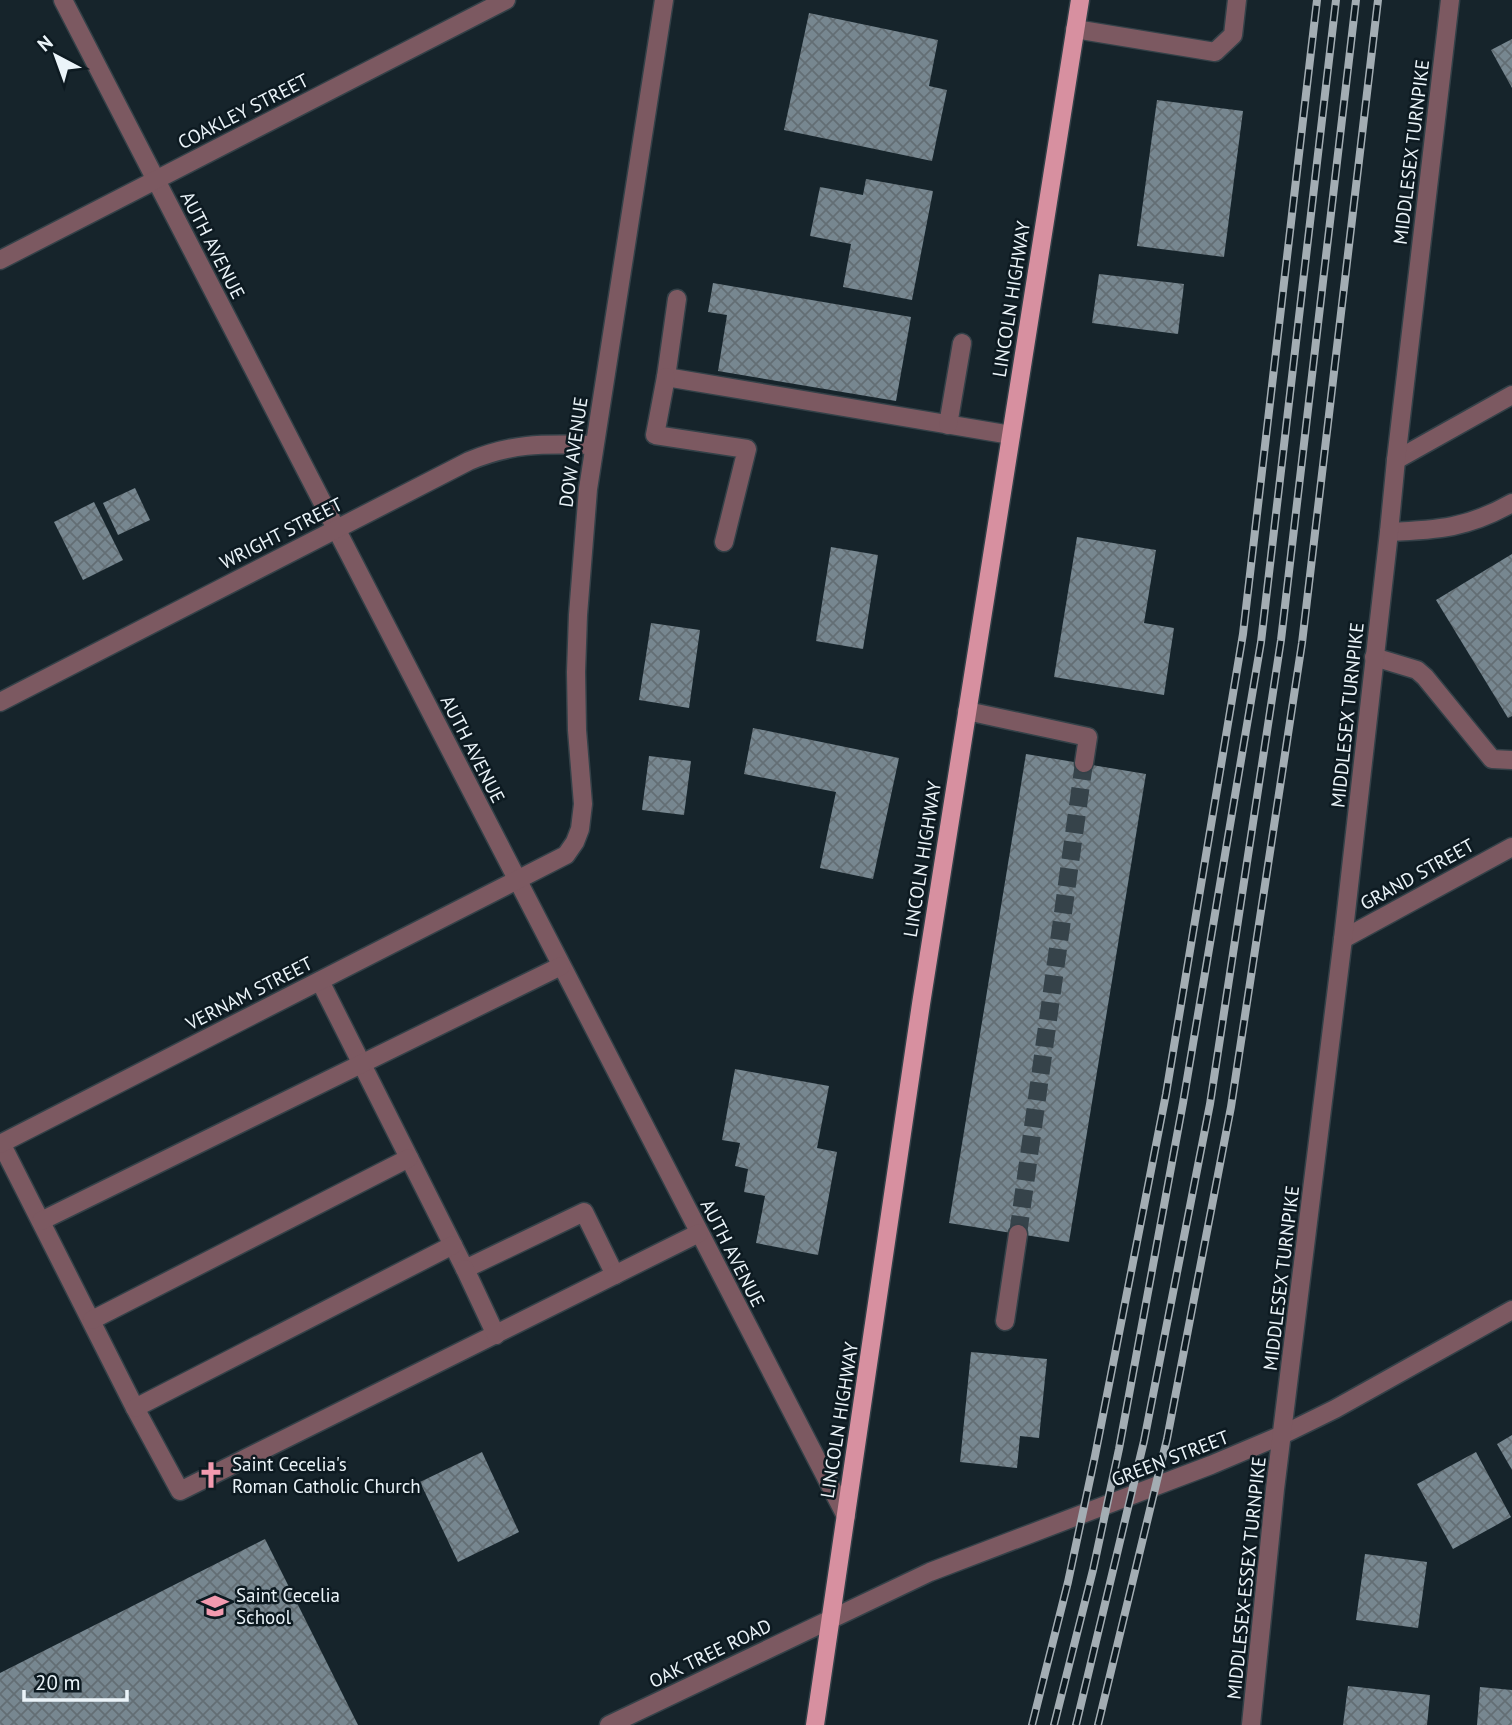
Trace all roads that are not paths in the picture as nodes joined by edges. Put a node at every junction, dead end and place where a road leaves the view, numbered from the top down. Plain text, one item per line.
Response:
1 (63, 0) edge
2 (506, 0) edge
3 (664, 0) edge
4 (1080, 0) edge
5 (1237, 0) edge
6 (1450, 0) edge
7 (1075, 29) junction
8 (156, 179) junction
9 (0, 260) edge
10 (677, 299) dead end
11 (962, 343) dead end
12 (666, 377) junction
13 (1512, 395) edge
14 (948, 425) junction
15 (1011, 435) junction
16 (594, 445) junction
17 (1395, 460) junction
18 (1512, 503) edge
19 (336, 529) junction
20 (1389, 532) junction
21 (724, 542) dead end
22 (1374, 657) junction
23 (0, 702) edge
24 (967, 711) junction
25 (1512, 760) edge
26 (1084, 763) tunnel mouth
27 (1512, 846) edge
28 (517, 880) junction
29 (1343, 939) junction
30 (561, 966) junction
31 (320, 981) junction
32 (362, 1064) junction
33 (1, 1143) edge
34 (409, 1158) junction
35 (41, 1221) junction
36 (699, 1233) junction
37 (1018, 1234) tunnel mouth
38 (453, 1245) junction
39 (465, 1269) junction
40 (615, 1275) junction
41 (1512, 1310) edge
42 (92, 1320) junction
43 (1005, 1321) dead end
44 (496, 1335) junction
45 (135, 1408) junction
46 (1282, 1435) junction
47 (846, 1516) junction
48 (831, 1619) junction
49 (609, 1725) edge
50 (815, 1725) edge
51 (1251, 1725) edge

1 - 8 street, AUTH AVENUE
2 - 8 street, COAKLEY STREET
3 - 16 street, DOW AVENUE
4 - 7 main road, LINCOLN HIGHWAY
5 - 7 street
6 - 17 street, MIDDLESEX TURNPIKE
7 - 15 main road, LINCOLN HIGHWAY
8 - 9 street, COAKLEY STREET
8 - 19 street, AUTH AVENUE
10 - 12 street
11 - 14 street
12 - 14 street
12 - 21 street
13 - 17 street
14 - 15 street
15 - 24 main road, LINCOLN HIGHWAY
16 - 19 street, WRIGHT STREET
16 - 28 street, DOW AVENUE
17 - 20 street, MIDDLESEX TURNPIKE
18 - 20 street
19 - 23 street, WRIGHT STREET
19 - 28 street, AUTH AVENUE
20 - 22 street, MIDDLESEX TURNPIKE
22 - 25 street
22 - 29 street, MIDDLESEX TURNPIKE
24 - 26 street
24 - 47 main road, LINCOLN HIGHWAY
27 - 29 street, GRAND STREET
28 - 30 street, AUTH AVENUE
28 - 31 street, VERNAM STREET
29 - 46 street, MIDDLESEX TURNPIKE
30 - 32 street
30 - 36 street, AUTH AVENUE
31 - 32 street
31 - 33 street, VERNAM STREET
32 - 34 street
32 - 35 street
33 - 35 street
34 - 38 street
34 - 42 street
35 - 42 street
36 - 40 street
36 - 47 street, AUTH AVENUE
37 - 43 street
38 - 39 street
38 - 45 street
39 - 40 street
39 - 44 street
40 - 44 street
41 - 46 street, GREEN STREET
42 - 45 street
44 - 45 street
46 - 48 street, GREEN STREET
46 - 51 street, MIDDLESEX-ESSEX TURNPIKE
47 - 48 main road, LINCOLN HIGHWAY
48 - 49 street, OAK TREE ROAD
48 - 50 main road, LINCOLN HIGHWAY

